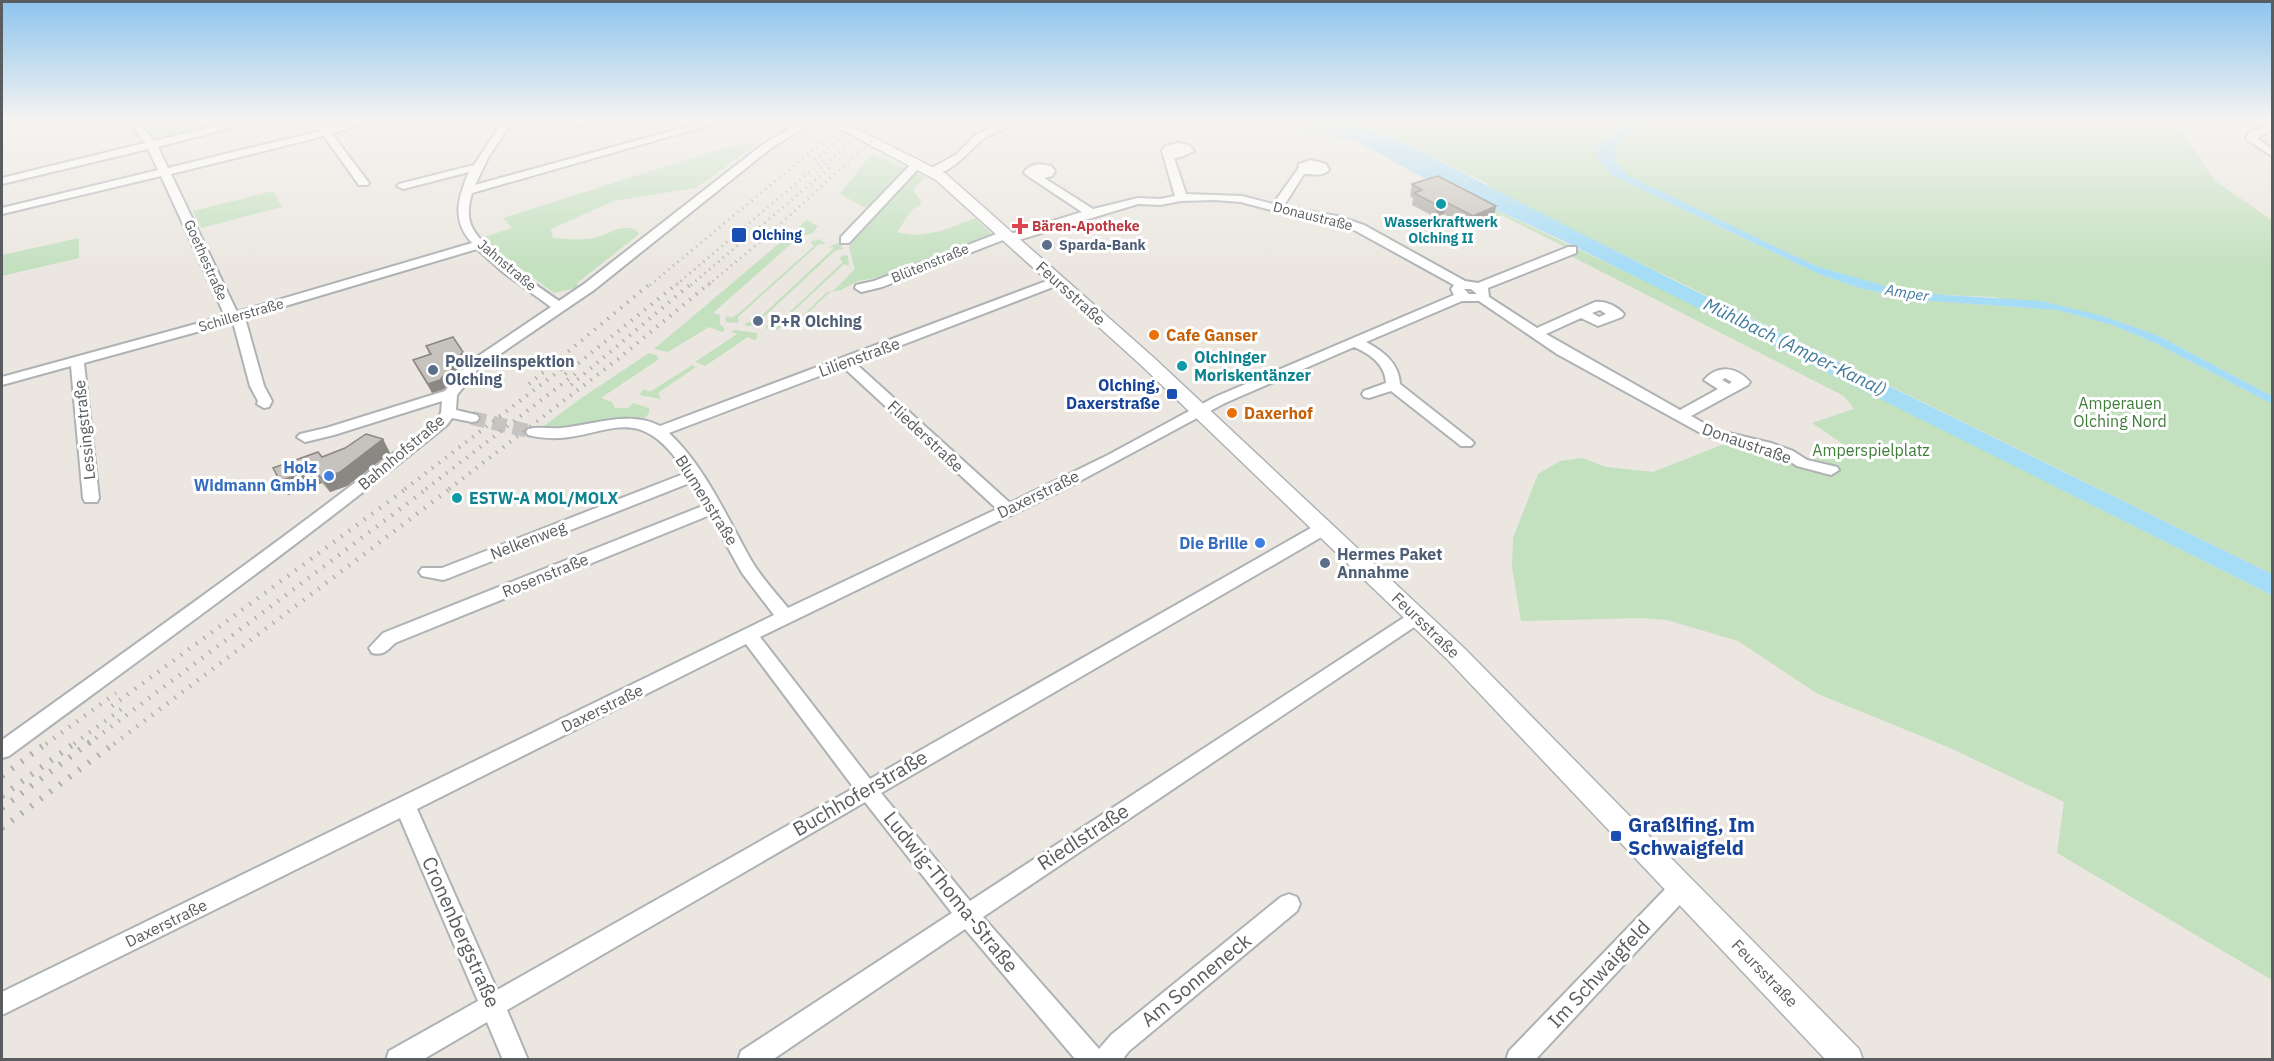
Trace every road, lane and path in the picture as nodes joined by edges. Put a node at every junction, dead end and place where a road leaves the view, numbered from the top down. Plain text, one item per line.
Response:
1 (51, 170) edge
2 (175, 170) edge
3 (353, 170) edge
4 (467, 170) edge
5 (476, 170) edge
6 (544, 170) edge
7 (737, 170) edge
8 (912, 170) edge
9 (927, 170) edge
10 (937, 170) edge
11 (1172, 170) edge
12 (1305, 170) dead end
13 (165, 172) junction
14 (932, 172) junction
15 (1033, 175) dead end
16 (2, 181) edge
17 (363, 183) dead end
18 (403, 186) dead end
19 (467, 191) junction
20 (1181, 198) junction
21 (1277, 207) junction
22 (2, 211) edge
23 (1090, 213) junction
24 (1005, 237) junction
25 (845, 240) dead end
26 (479, 245) junction
27 (1572, 250) dead end
28 (1057, 281) junction
29 (861, 288) dead end
30 (1462, 291) junction
31 (1480, 292) junction
32 (559, 307) junction
33 (1582, 313) dead end
34 (236, 317) junction
35 (1537, 333) junction
36 (1356, 343) junction
37 (77, 361) junction
38 (846, 362) junction
39 (2, 381) edge
40 (1393, 385) junction
41 (1729, 389) dead end
42 (450, 394) junction
43 (1369, 394) dead end
44 (264, 404) dead end
45 (1202, 412) junction
46 (447, 414) junction
47 (1679, 416) junction
48 (472, 418) tunnel mouth
49 (660, 431) junction
50 (533, 432) tunnel mouth
51 (305, 437) dead end
52 (1466, 443) dead end
53 (1831, 470) dead end
54 (695, 475) junction
55 (91, 498) dead end
56 (715, 507) junction
57 (1007, 510) junction
58 (1324, 528) junction
59 (428, 572) dead end
60 (785, 616) junction
61 (1417, 617) junction
62 (749, 635) junction
63 (378, 648) dead end
64 (2, 750) edge
65 (868, 788) junction
66 (405, 805) junction
67 (1681, 888) junction
68 (1289, 903) dead end
69 (967, 914) junction
70 (2, 1004) edge
71 (494, 1006) junction
72 (398, 1059) edge
73 (516, 1059) edge
74 (750, 1059) edge
75 (1092, 1059) edge
76 (1106, 1059) edge
77 (1520, 1059) edge
78 (1848, 1059) edge

1 - 16 street
2 - 13 street
3 - 17 street
4 - 18 street
5 - 19 street, Jahnstraße
6 - 19 street
7 - 32 street, Bahnhofstraße
8 - 25 street
9 - 14 street, Feursstraße
10 - 14 street
11 - 20 street
12 - 21 street
13 - 22 street
13 - 34 street, Goethestraße
14 - 24 street, Feursstraße
15 - 23 street
19 - 26 street, Jahnstraße
20 - 21 street, Donaustraße
20 - 23 street, Donaustraße
21 - 30 street, Donaustraße
23 - 24 street, Donaustraße
24 - 28 street, Feursstraße
24 - 29 street, Blütenstraße
26 - 32 street, Jahnstraße
26 - 34 street, Schillerstraße
27 - 31 street
28 - 38 street, Lilienstraße
28 - 45 street, Feursstraße
30 - 31 street, Donaustraße
30 - 36 street, Daxerstraße
31 - 35 street, Donaustraße
32 - 42 street, Bahnhofstraße
33 - 35 street
34 - 37 street, Schillerstraße
34 - 44 street, Goethestraße
35 - 47 street, Donaustraße
36 - 40 street
36 - 45 street, Daxerstraße
37 - 39 street, Schillerstraße
37 - 55 street, Lessingstraße
38 - 49 street, Lilienstraße
38 - 57 street, Fliederstraße
40 - 43 street
40 - 52 street
41 - 47 street
42 - 46 street, Bahnhofstraße
42 - 51 street
45 - 57 street, Daxerstraße
45 - 58 street, Feursstraße
46 - 48 street
46 - 64 street, Bahnhofstraße
47 - 53 street, Donaustraße
49 - 50 street
49 - 54 street, Blumenstraße
54 - 56 street, Blumenstraße
54 - 59 street, Nelkenweg
56 - 60 street, Blumenstraße
56 - 63 street, Rosenstraße
57 - 60 street, Daxerstraße
58 - 61 street, Feursstraße
58 - 65 street, Buchhoferstraße
60 - 62 street, Daxerstraße
61 - 67 street, Feursstraße
61 - 69 street, Riedlstraße
62 - 65 street, Ludwig-Thoma-Straße
62 - 66 street, Daxerstraße
65 - 69 street, Ludwig-Thoma-Straße
65 - 71 street, Buchhoferstraße
66 - 70 street, Daxerstraße
66 - 71 street, Cronenbergstraße
67 - 77 street, Im Schwaigfeld
67 - 78 street, Feursstraße
68 - 76 street, Am Sonneneck
69 - 74 street, Riedlstraße
69 - 75 street, Ludwig-Thoma-Straße
71 - 72 street, Buchhoferstraße
71 - 73 street, Cronenbergstraße

